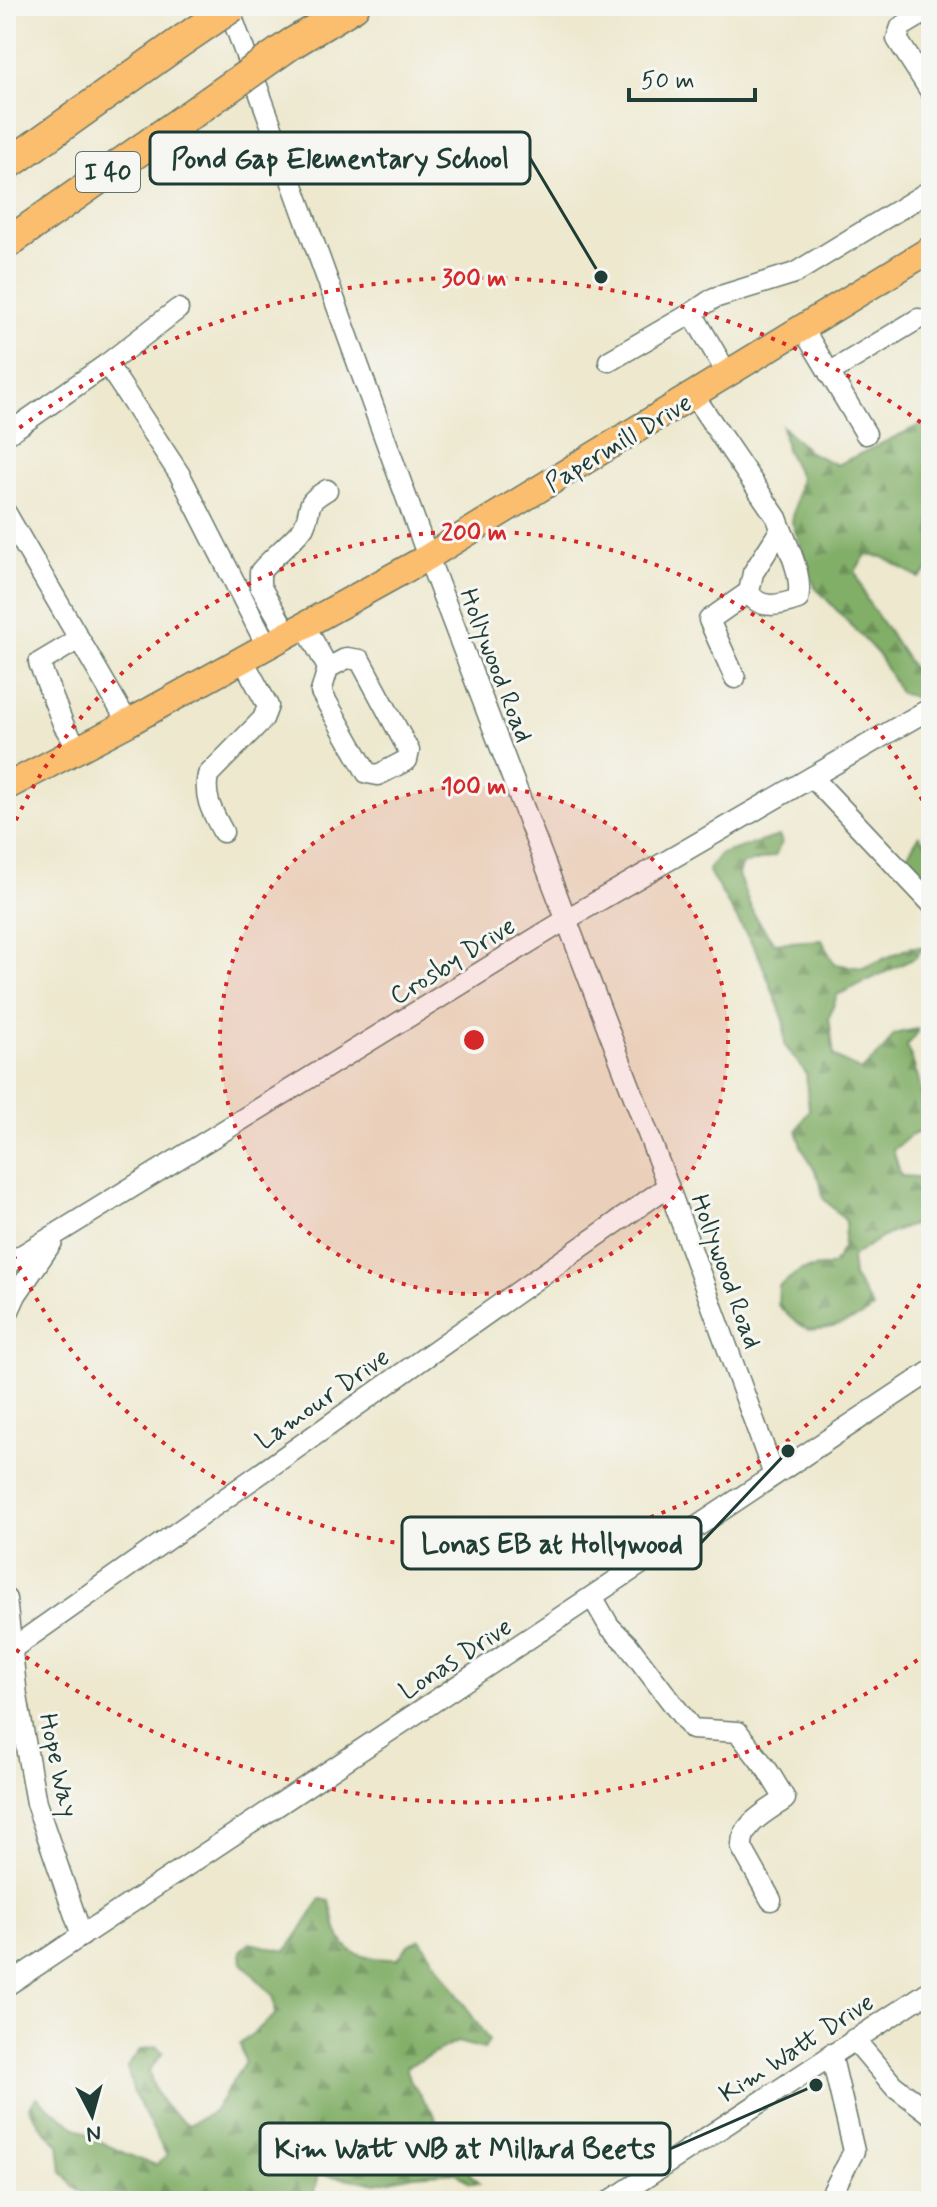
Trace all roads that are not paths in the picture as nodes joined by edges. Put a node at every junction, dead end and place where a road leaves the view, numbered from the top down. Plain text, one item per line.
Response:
1 (231, 6) edge
2 (354, 6) edge
3 (931, 9) edge
4 (931, 92) edge
5 (6, 166) edge
6 (931, 190) edge
7 (6, 244) edge
8 (931, 249) edge
9 (178, 309) dead end
10 (692, 313) junction
11 (918, 319) dead end
12 (803, 329) junction
13 (609, 361) dead end
14 (107, 364) junction
15 (829, 373) junction
16 (728, 375) junction
17 (694, 396) junction
18 (866, 434) dead end
19 (6, 435) edge
20 (327, 490) dead end
21 (6, 513) edge
22 (781, 529) junction
23 (428, 557) junction
24 (749, 592) junction
25 (287, 636) junction
26 (79, 639) junction
27 (243, 660) junction
28 (328, 668) junction
29 (735, 678) dead end
30 (931, 708) edge
31 (128, 723) junction
32 (78, 748) junction
33 (812, 777) junction
34 (6, 787) edge
35 (223, 832) dead end
36 (931, 903) edge
37 (567, 919) junction
38 (668, 1186) junction
39 (60, 1232) junction
40 (6, 1265) edge
41 (6, 1317) edge
42 (931, 1371) edge
43 (774, 1475) junction
44 (593, 1598) junction
45 (6, 1599) edge
46 (9, 1651) edge
47 (771, 1900) dead end
48 (82, 1936) junction
49 (6, 1986) edge
50 (931, 1990) edge
51 (854, 2039) junction
52 (831, 2054) junction
53 (931, 2114) edge
54 (610, 2201) edge
55 (828, 2201) edge

1 - 5 highway, I 40, bridge
1 - 23 street, Hollywood Road
2 - 7 highway, I 40, bridge
3 - 4 street
6 - 10 street
8 - 12 main road, Papermill Drive
9 - 14 street
10 - 13 street
10 - 16 street
11 - 15 street
12 - 15 street
12 - 16 main road, Papermill Drive
14 - 19 street
14 - 25 street
15 - 18 street
16 - 17 main road, Papermill Drive
17 - 22 street
17 - 23 main road, Papermill Drive
20 - 25 street
21 - 26 street
22 - 24 street
22 - 24 street
23 - 25 main road, Papermill Drive
23 - 37 street, Hollywood Road
24 - 29 street
25 - 27 main road, Papermill Drive
25 - 28 street
26 - 31 street
26 - 32 street
27 - 31 main road, Papermill Drive
27 - 35 street
28 - 28 street
30 - 33 street, Crosby Drive
31 - 32 main road, Papermill Drive
32 - 34 main road, Papermill Drive
33 - 36 street
33 - 37 street, Crosby Drive
37 - 38 street, Hollywood Road
37 - 39 street, Crosby Drive
38 - 43 street, Hollywood Road
38 - 46 street, Lamour Drive
39 - 40 street, Crosby Drive
39 - 41 street
42 - 43 street, Lonas Drive
43 - 44 street, Lonas Drive
44 - 47 street
44 - 48 street, Lonas Drive
45 - 46 street, Hope Way
46 - 48 street, Hope Way
48 - 49 street, Lonas Drive
50 - 51 street, Kim Watt Drive
51 - 52 street, Kim Watt Drive
51 - 53 street
52 - 54 street, Kim Watt Drive
52 - 55 street

